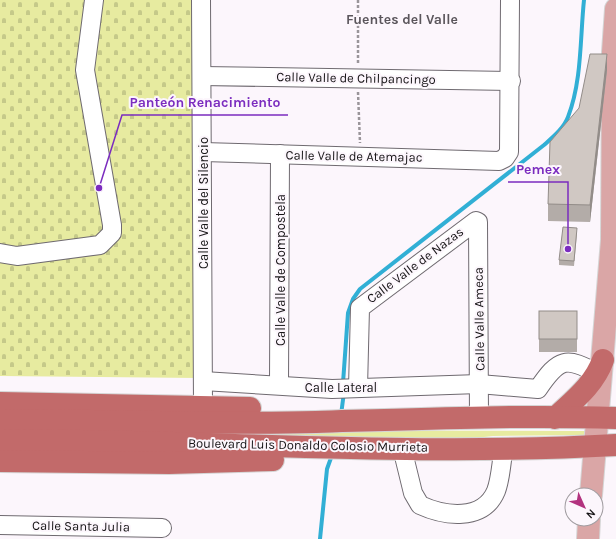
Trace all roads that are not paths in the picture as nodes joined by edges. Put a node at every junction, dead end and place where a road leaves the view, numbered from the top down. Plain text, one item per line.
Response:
1 (94, 0) edge
2 (201, 0) edge
3 (510, 0) edge
4 (616, 9) edge
5 (614, 52) edge
6 (202, 76) junction
7 (511, 81) junction
8 (203, 152) junction
9 (280, 154) junction
10 (478, 222) joint
11 (0, 253) edge
12 (601, 367) junction
13 (203, 381) junction
14 (479, 384) junction
15 (279, 385) junction
16 (345, 388) junction
17 (538, 389) junction
18 (0, 403) edge
19 (203, 407) junction
20 (479, 417) junction
21 (549, 418) junction
22 (607, 418) edge
23 (0, 420) edge
24 (323, 422) junction
25 (65, 430) junction
26 (0, 440) edge
27 (616, 444) edge
28 (594, 446) junction
29 (316, 447) junction
30 (402, 448) junction
31 (504, 448) junction
32 (0, 461) edge
33 (591, 487) edge
34 (0, 525) edge
35 (589, 527) edge
36 (162, 528) dead end
37 (588, 539) edge

1 - 11 street
2 - 6 street, Calle Valle del Silencio
3 - 7 street
4 - 5 main road
5 - 12 main road
6 - 7 street, Calle Valle de Chilpancingo
6 - 8 street, Calle Valle del Silencio
7 - 9 street, Calle Valle de Atemajac
8 - 9 street, Calle Valle de Atemajac
8 - 13 street, Calle Valle del Silencio
9 - 15 street, Calle Valle de Compostela
10 - 14 street, Calle Valle Ameca
10 - 16 street, Calle Valle de Nazas
12 - 17 street
12 - 21 highway
12 - 22 main road
13 - 15 street, Calle Lateral
13 - 19 street, Calle Valle del Silencio
14 - 16 street, Calle Lateral
14 - 17 street, Calle Lateral
14 - 20 street, Calle Valle Ameca
15 - 16 street, Calle Lateral
17 - 21 street
18 - 19 highway
19 - 24 highway
20 - 21 highway, Boulevard Luis Donaldo Colosio Murrieta
20 - 24 highway, Boulevard Luis Donaldo Colosio Murrieta
21 - 22 highway, Boulevard Luis Donaldo Colosio Murrieta
22 - 28 main road
23 - 25 highway, Boulevard Luis Donaldo Colosio Murrieta
24 - 25 highway, Boulevard Luis Donaldo Colosio Murrieta
25 - 26 highway, Boulevard Luis Donaldo Colosio Murrieta
25 - 29 highway, Boulevard Luis Donaldo Colosio Murrieta
27 - 28 highway, Boulevard Luis Donaldo Colosio Murrieta
28 - 31 highway, Boulevard Luis Donaldo Colosio Murrieta
28 - 33 main road
29 - 30 highway, Boulevard Luis Donaldo Colosio Murrieta
29 - 32 highway
30 - 31 highway, Boulevard Luis Donaldo Colosio Murrieta
30 - 31 street
34 - 36 street, Calle Santa Julia
35 - 37 main road

